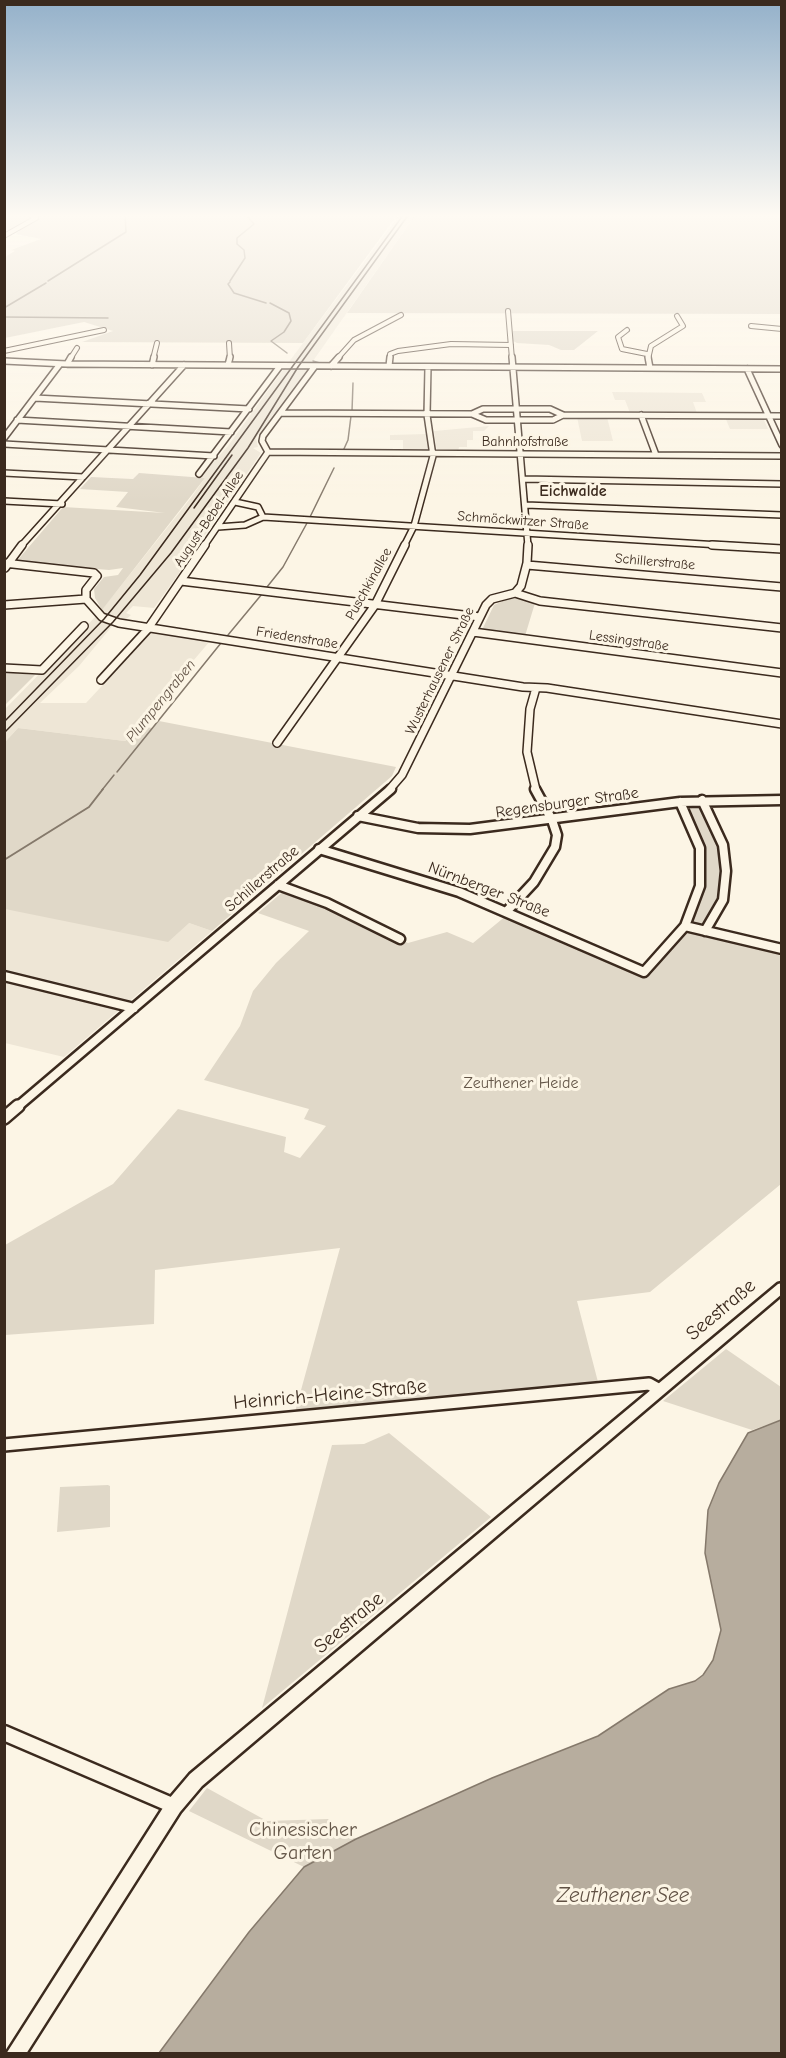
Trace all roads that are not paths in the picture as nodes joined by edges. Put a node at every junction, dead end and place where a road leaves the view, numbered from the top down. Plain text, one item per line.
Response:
1 (508, 311) dead end
2 (401, 315) dead end
3 (677, 316) dead end
4 (751, 326) dead end
5 (782, 329) edge
6 (104, 330) dead end
7 (627, 330) dead end
8 (158, 343) dead end
9 (229, 343) dead end
10 (511, 345) junction
11 (77, 348) dead end
12 (4, 351) edge
13 (647, 354) junction
14 (4, 361) edge
15 (587, 361) dead end
16 (60, 364) junction
17 (67, 364) junction
18 (152, 365) junction
19 (184, 365) junction
20 (228, 366) junction
21 (280, 366) junction
22 (315, 366) junction
23 (331, 366) junction
24 (389, 366) junction
25 (428, 366) junction
26 (513, 367) junction
27 (588, 368) junction
28 (650, 368) junction
29 (747, 369) junction
30 (782, 369) edge
31 (35, 398) junction
32 (150, 404) junction
33 (249, 409) junction
34 (517, 409) junction
35 (281, 412) junction
36 (427, 414) junction
37 (472, 414) junction
38 (563, 415) junction
39 (641, 415) junction
40 (768, 416) junction
41 (782, 416) edge
42 (17, 420) junction
43 (519, 420) junction
44 (129, 426) junction
45 (231, 432) junction
46 (4, 438) edge
47 (4, 444) edge
48 (782, 445) edge
49 (107, 450) junction
50 (268, 452) junction
51 (433, 453) junction
52 (522, 454) junction
53 (656, 455) junction
54 (213, 456) junction
55 (782, 456) edge
56 (4, 473) edge
57 (200, 474) dead end
58 (83, 477) junction
59 (524, 479) junction
60 (782, 484) edge
61 (4, 501) edge
62 (235, 502) junction
63 (63, 504) junction
64 (526, 505) junction
65 (782, 515) edge
66 (263, 517) junction
67 (414, 526) junction
68 (218, 527) junction
69 (528, 533) junction
70 (782, 549) edge
71 (6, 565) edge
72 (527, 565) junction
73 (182, 581) junction
74 (782, 586) edge
75 (515, 593) junction
76 (86, 599) junction
77 (4, 605) edge
78 (375, 605) junction
79 (480, 617) junction
80 (84, 626) dead end
81 (148, 627) junction
82 (782, 628) edge
83 (473, 632) junction
84 (339, 656) junction
85 (4, 668) edge
86 (782, 673) edge
87 (453, 674) junction
88 (101, 680) dead end
89 (498, 681) junction
90 (536, 688) junction
91 (547, 688) junction
92 (782, 724) edge
93 (277, 743) dead end
94 (405, 769) joint
95 (702, 800) junction
96 (782, 800) edge
97 (680, 802) junction
98 (358, 816) junction
99 (552, 820) junction
100 (319, 849) junction
101 (278, 885) junction
102 (507, 911) junction
103 (685, 926) junction
104 (705, 931) junction
105 (400, 939) dead end
106 (782, 949) edge
107 (4, 976) edge
108 (134, 1008) junction
109 (4, 1118) edge
110 (782, 1287) edge
111 (658, 1389) junction
112 (4, 1445) edge
113 (4, 1733) edge
114 (174, 1806) junction
115 (15, 2054) edge

1 - 10 street
2 - 23 street
3 - 13 street
4 - 5 street
6 - 12 street
7 - 13 street
8 - 18 street
9 - 20 street
10 - 24 street
10 - 26 street
11 - 17 street
13 - 28 street
14 - 16 street
15 - 27 street
16 - 17 street
16 - 31 street
17 - 18 street
18 - 19 street
19 - 20 street
19 - 32 street
20 - 21 street
21 - 22 street
21 - 33 street
22 - 23 street
22 - 35 street, August-Bebel-Allee
23 - 24 street
24 - 25 street
25 - 26 street
25 - 36 street
26 - 27 street
26 - 34 street
27 - 28 street
28 - 29 street
29 - 30 street
29 - 40 street
31 - 32 street
31 - 42 street
32 - 33 street
32 - 44 street
33 - 45 street
34 - 37 street
34 - 38 street
34 - 43 street
35 - 36 street
35 - 50 street, August-Bebel-Allee
36 - 37 street
36 - 51 street
37 - 43 street
38 - 39 street
38 - 43 street
39 - 40 street
39 - 53 street
40 - 41 street
40 - 48 street
42 - 44 street
42 - 46 street
43 - 52 street
44 - 45 street
44 - 49 street
45 - 54 street
47 - 49 street
49 - 54 street
49 - 58 street
50 - 51 street, Bahnhofstraße
50 - 62 street, August-Bebel-Allee
51 - 52 street, Bahnhofstraße
51 - 67 street, Puschkinallee
52 - 53 street, Bahnhofstraße
52 - 59 street
53 - 55 street, Bahnhofstraße
54 - 57 street
56 - 58 street
58 - 63 street
59 - 60 street
59 - 64 street
61 - 63 street
62 - 66 street, Schmöckwitzer Straße
62 - 68 street, August-Bebel-Allee
63 - 71 street
64 - 65 street
64 - 69 street
66 - 67 street, Schmöckwitzer Straße
66 - 68 street, Schmöckwitzer Straße
67 - 69 street, Schmöckwitzer Straße
67 - 78 street, Puschkinallee
68 - 73 street, August-Bebel-Allee
69 - 70 street, Schmöckwitzer Straße
69 - 72 street
71 - 76 street
72 - 74 street, Schillerstraße
72 - 75 street
73 - 78 street
73 - 81 street, August-Bebel-Allee
75 - 79 street, Wusterhausener Straße
75 - 82 street
76 - 77 street
76 - 81 street, Friedenstraße
78 - 79 street
78 - 84 street, Puschkinallee
79 - 83 street, Wusterhausener Straße
80 - 85 street
81 - 84 street, Friedenstraße
81 - 88 street, August-Bebel-Allee
83 - 86 street, Lessingstraße
83 - 87 street, Wusterhausener Straße
84 - 87 street, Friedenstraße
84 - 93 street, Puschkinallee
87 - 89 street, Friedenstraße
87 - 94 street, Wusterhausener Straße
89 - 90 street, Friedenstraße
89 - 91 street, Friedenstraße
90 - 91 street, Friedenstraße
90 - 99 street
91 - 92 street, Friedenstraße
94 - 98 street, Schillerstraße
95 - 96 street, Regensburger Straße
95 - 97 street, Regensburger Straße
95 - 104 street
97 - 99 street, Regensburger Straße
97 - 103 street
98 - 99 street, Regensburger Straße
98 - 100 street, Schillerstraße
99 - 102 street
100 - 101 street, Schillerstraße
100 - 102 street, Nürnberger Straße
101 - 105 street
101 - 108 street, Schillerstraße
102 - 103 street, Nürnberger Straße
103 - 104 street
104 - 106 street
107 - 108 street
108 - 109 street, Schillerstraße
110 - 111 main road, Seestraße
111 - 112 street, Heinrich-Heine-Straße
111 - 114 main road, Seestraße
113 - 114 street
114 - 115 main road, Seestraße

